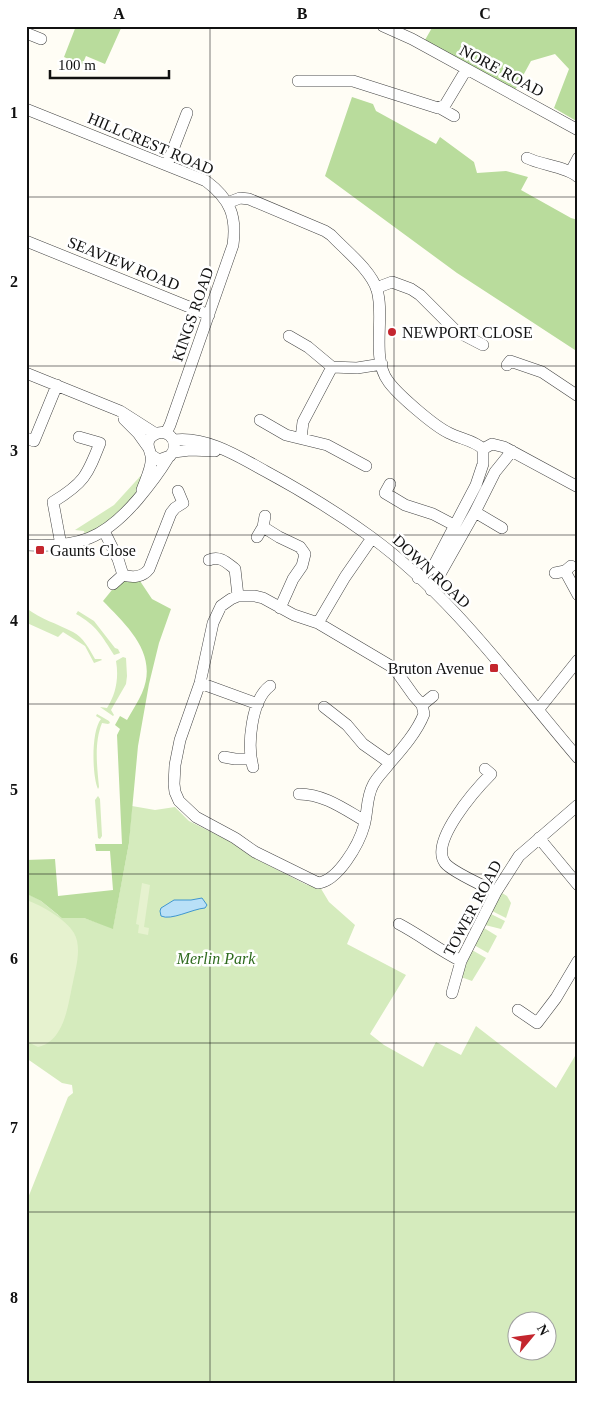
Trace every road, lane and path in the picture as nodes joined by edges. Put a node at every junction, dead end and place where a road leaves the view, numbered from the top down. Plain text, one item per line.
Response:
1 (27, 26) edge
2 (384, 26) edge
3 (26, 32) edge
4 (40, 40) dead end
5 (466, 70) junction
6 (304, 79) dead end
7 (440, 108) junction
8 (26, 109) edge
9 (188, 113) dead end
10 (454, 116) dead end
11 (578, 130) edge
12 (527, 158) dead end
13 (578, 158) edge
14 (167, 165) junction
15 (574, 174) edge
16 (227, 203) junction
17 (26, 242) edge
18 (376, 288) junction
19 (209, 315) junction
20 (289, 336) dead end
21 (478, 340) dead end
22 (382, 364) junction
23 (507, 365) dead end
24 (332, 367) junction
25 (26, 373) edge
26 (57, 385) junction
27 (578, 396) edge
28 (109, 406) junction
29 (260, 420) dead end
30 (165, 436) junction
31 (79, 437) dead end
32 (26, 438) edge
33 (301, 438) junction
34 (483, 449) junction
35 (149, 451) junction
36 (512, 451) junction
37 (227, 452) junction
38 (171, 455) junction
39 (362, 459) dead end
40 (390, 484) dead end
41 (578, 488) edge
42 (178, 490) dead end
43 (138, 499) junction
44 (475, 512) junction
45 (454, 525) junction
46 (261, 527) dead end
47 (502, 528) dead end
48 (104, 531) junction
49 (372, 538) junction
50 (26, 545) edge
51 (61, 545) junction
52 (209, 560) dead end
53 (564, 570) dead end
54 (124, 575) junction
55 (418, 578) junction
56 (113, 584) dead end
57 (431, 590) junction
58 (578, 595) edge
59 (238, 596) junction
60 (280, 608) junction
61 (318, 623) junction
62 (578, 660) edge
63 (200, 683) junction
64 (270, 686) dead end
65 (433, 696) dead end
66 (258, 704) junction
67 (422, 705) junction
68 (538, 710) junction
69 (326, 714) dead end
70 (224, 757) dead end
71 (578, 758) edge
72 (390, 763) junction
73 (491, 775) dead end
74 (299, 794) dead end
75 (578, 805) edge
76 (365, 820) junction
77 (539, 838) junction
78 (578, 884) edge
79 (496, 892) junction
80 (402, 930) dead end
81 (461, 961) junction
82 (578, 962) edge
83 (452, 993) dead end
84 (518, 1010) dead end

1 - 3 street
2 - 5 street, NORE ROAD
3 - 4 street
5 - 7 street
5 - 11 street, NORE ROAD
6 - 7 street
7 - 10 street
8 - 14 street, HILLCREST ROAD
9 - 14 street
12 - 15 street
13 - 15 street
14 - 16 street, HILLCREST ROAD
16 - 18 street
16 - 19 street, KINGS ROAD
17 - 19 street, SEAVIEW ROAD
18 - 21 street
18 - 22 street
19 - 30 street, KINGS ROAD
20 - 24 street
22 - 24 street
22 - 34 street
23 - 27 street
24 - 33 street
25 - 26 street
26 - 28 street
26 - 32 street
28 - 30 street
28 - 35 street
29 - 33 street
30 - 35 street
30 - 37 street, DOWN ROAD
30 - 38 street
31 - 51 street
33 - 39 street
34 - 36 street
34 - 45 street
35 - 38 street, DOWN ROAD
35 - 43 street
36 - 41 street
36 - 44 street
37 - 38 street, DOWN ROAD
37 - 49 street, DOWN ROAD
38 - 43 street
40 - 45 street
42 - 54 street
43 - 48 street
44 - 47 street
44 - 57 street
45 - 55 street
46 - 60 street
48 - 51 street
48 - 54 street
49 - 55 street, DOWN ROAD
49 - 61 street
50 - 51 street
52 - 59 street
53 - 58 street
54 - 56 street
55 - 57 street, DOWN ROAD
57 - 68 street, DOWN ROAD
59 - 60 street
59 - 63 street
60 - 61 street
61 - 67 street
62 - 68 street
63 - 66 street
63 - 76 street
64 - 66 street
65 - 67 street
66 - 70 street
67 - 72 street
68 - 71 street, DOWN ROAD
69 - 72 street
72 - 76 street
73 - 79 street
74 - 76 street
75 - 77 street, TOWER ROAD
77 - 78 street
77 - 79 street, TOWER ROAD
79 - 81 street, TOWER ROAD
80 - 81 street
81 - 83 street, TOWER ROAD
82 - 84 street

